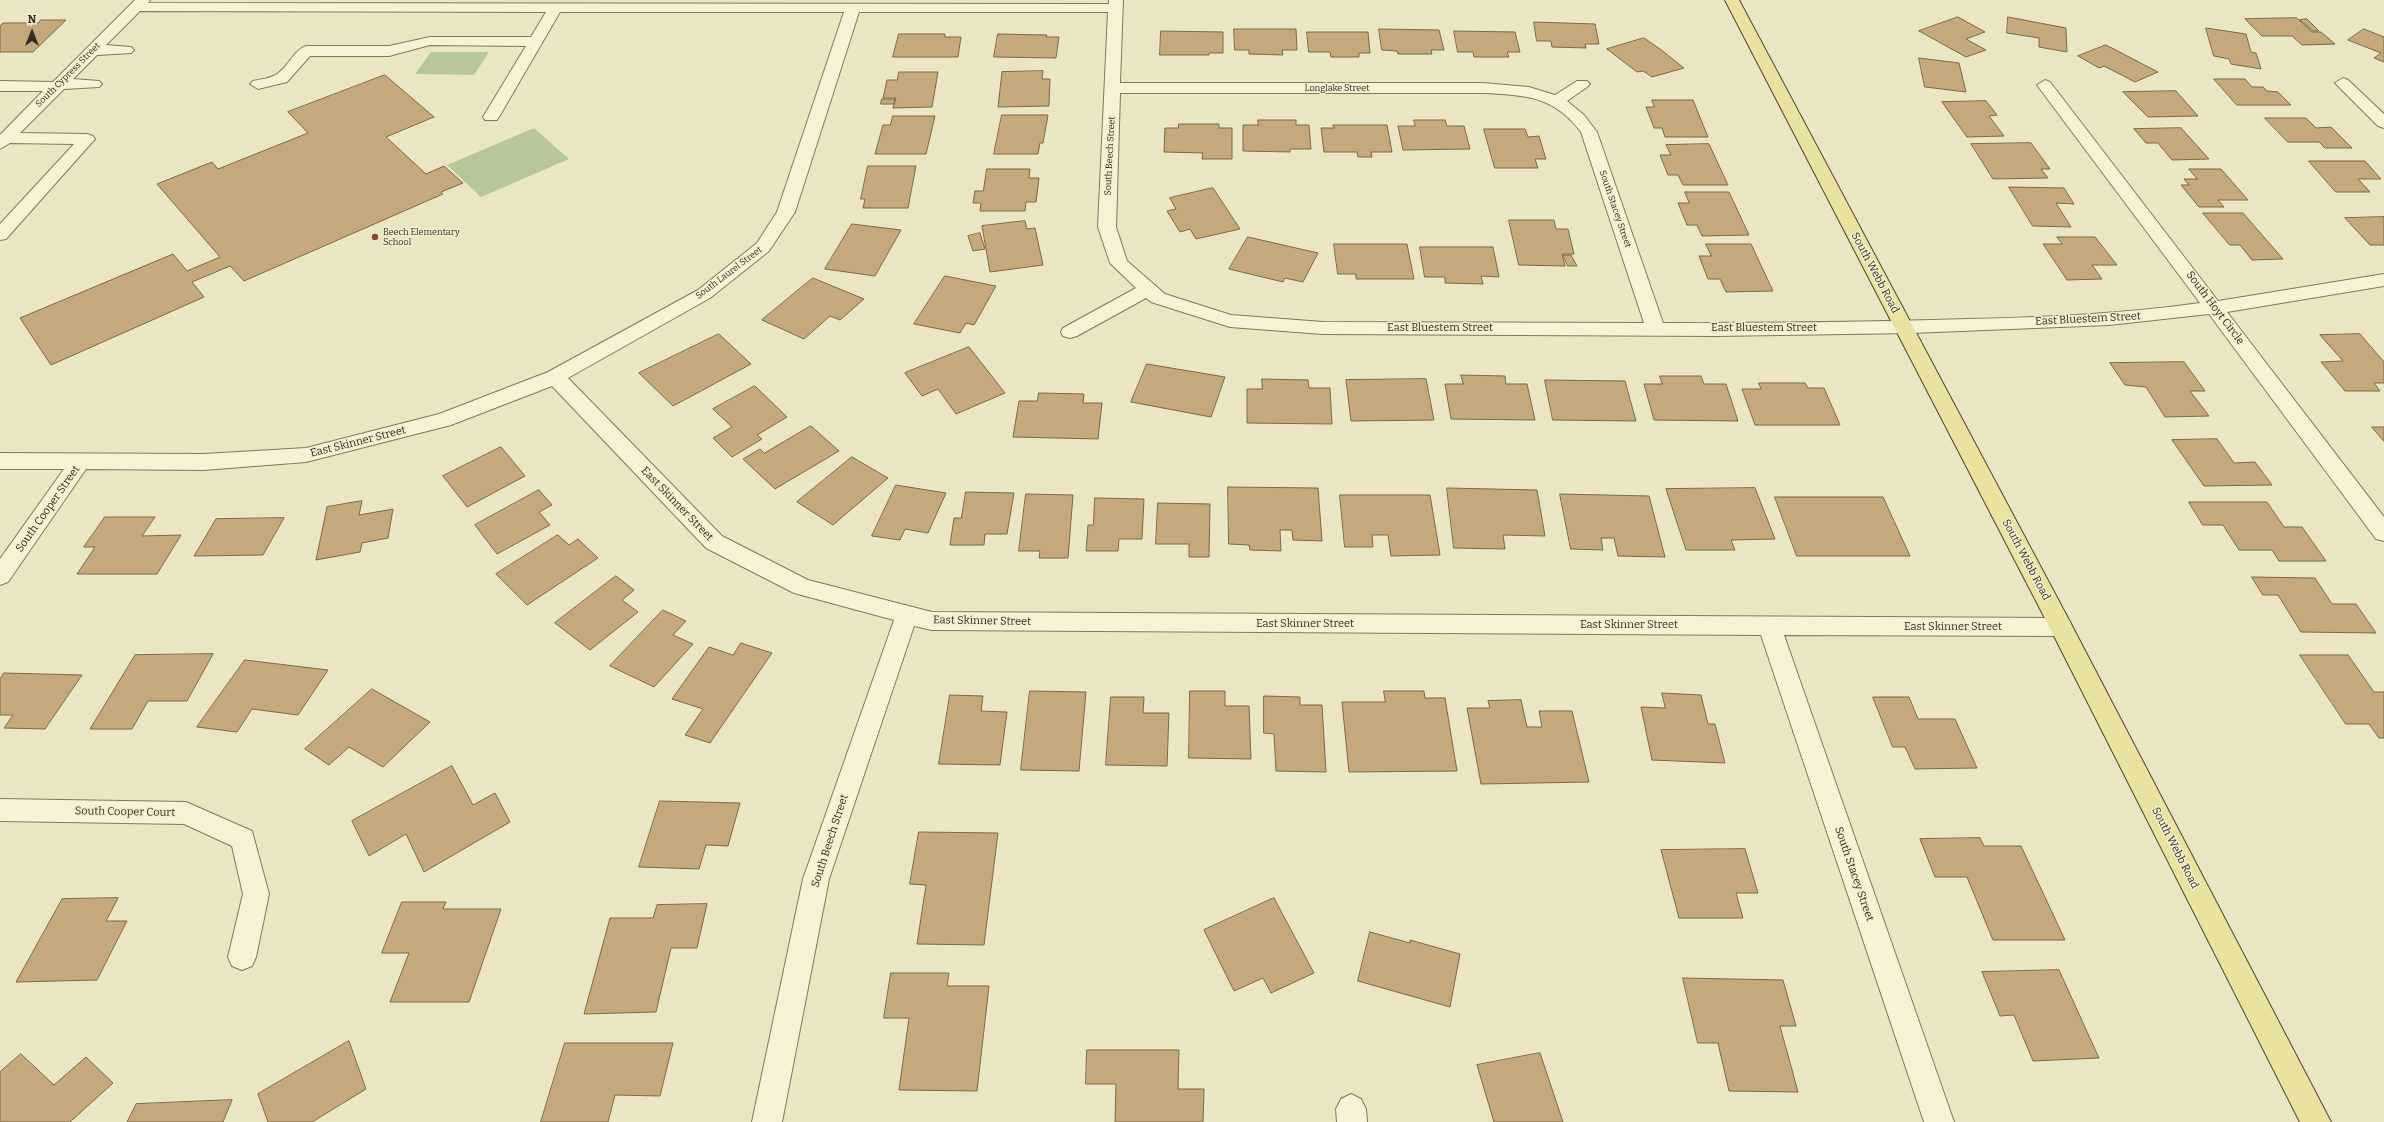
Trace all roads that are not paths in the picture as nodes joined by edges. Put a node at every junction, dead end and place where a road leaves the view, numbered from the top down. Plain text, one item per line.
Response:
1 (1732, 0) edge
2 (140, 4) edge
3 (484, 4) edge
4 (777, 4) edge
5 (995, 4) edge
6 (1116, 4) edge
7 (555, 8) junction
8 (853, 8) junction
9 (536, 42) junction
10 (93, 50) junction
11 (126, 50) dead end
12 (2343, 83) dead end
13 (94, 84) dead end
14 (258, 84) dead end
15 (1582, 84) dead end
16 (2046, 84) dead end
17 (58, 85) junction
18 (0, 86) edge
19 (1114, 88) junction
20 (1558, 100) junction
21 (491, 116) dead end
22 (2384, 123) edge
23 (3, 141) edge
24 (0, 234) edge
25 (2384, 280) edge
26 (1148, 289) junction
27 (2214, 306) junction
28 (1655, 328) junction
29 (1904, 328) junction
30 (1070, 332) dead end
31 (555, 377) junction
32 (0, 461) edge
33 (81, 461) junction
34 (2384, 533) edge
35 (0, 576) edge
36 (907, 614) junction
37 (1770, 626) junction
38 (2061, 628) junction
39 (0, 810) edge
40 (242, 957) dead end
41 (768, 1122) edge
42 (1939, 1122) edge
43 (2316, 1122) edge

1 - 29 main road, South Webb Road
2 - 3 street
2 - 10 street, South Cypress Street
3 - 7 street
4 - 7 street
4 - 8 street
5 - 6 street
5 - 8 street
6 - 19 street, South Beech Street
7 - 9 street
8 - 31 street, South Laurel Street
9 - 14 street
9 - 21 street
10 - 11 street
10 - 17 street, South Cypress Street
12 - 22 street
13 - 17 street
15 - 20 street
16 - 27 street, South Hoyt Circle
17 - 18 street
17 - 23 street, South Cypress Street
19 - 20 street, Longlake Street
19 - 26 street, South Beech Street
20 - 28 street, South Stacey Street
23 - 24 street
25 - 27 street, East Bluestem Street
26 - 28 street, East Bluestem Street
26 - 30 street
27 - 29 street, East Bluestem Street
27 - 34 street, South Hoyt Circle
28 - 29 street, East Bluestem Street
29 - 38 main road, South Webb Road
31 - 33 street, East Skinner Street
31 - 36 street, East Skinner Street
32 - 33 street, East Skinner Street
33 - 35 street, South Cooper Street
36 - 37 street, East Skinner Street
36 - 41 street, South Beech Street
37 - 38 street, East Skinner Street
37 - 42 street, South Stacey Street
38 - 43 main road, South Webb Road
39 - 40 street, South Cooper Court

